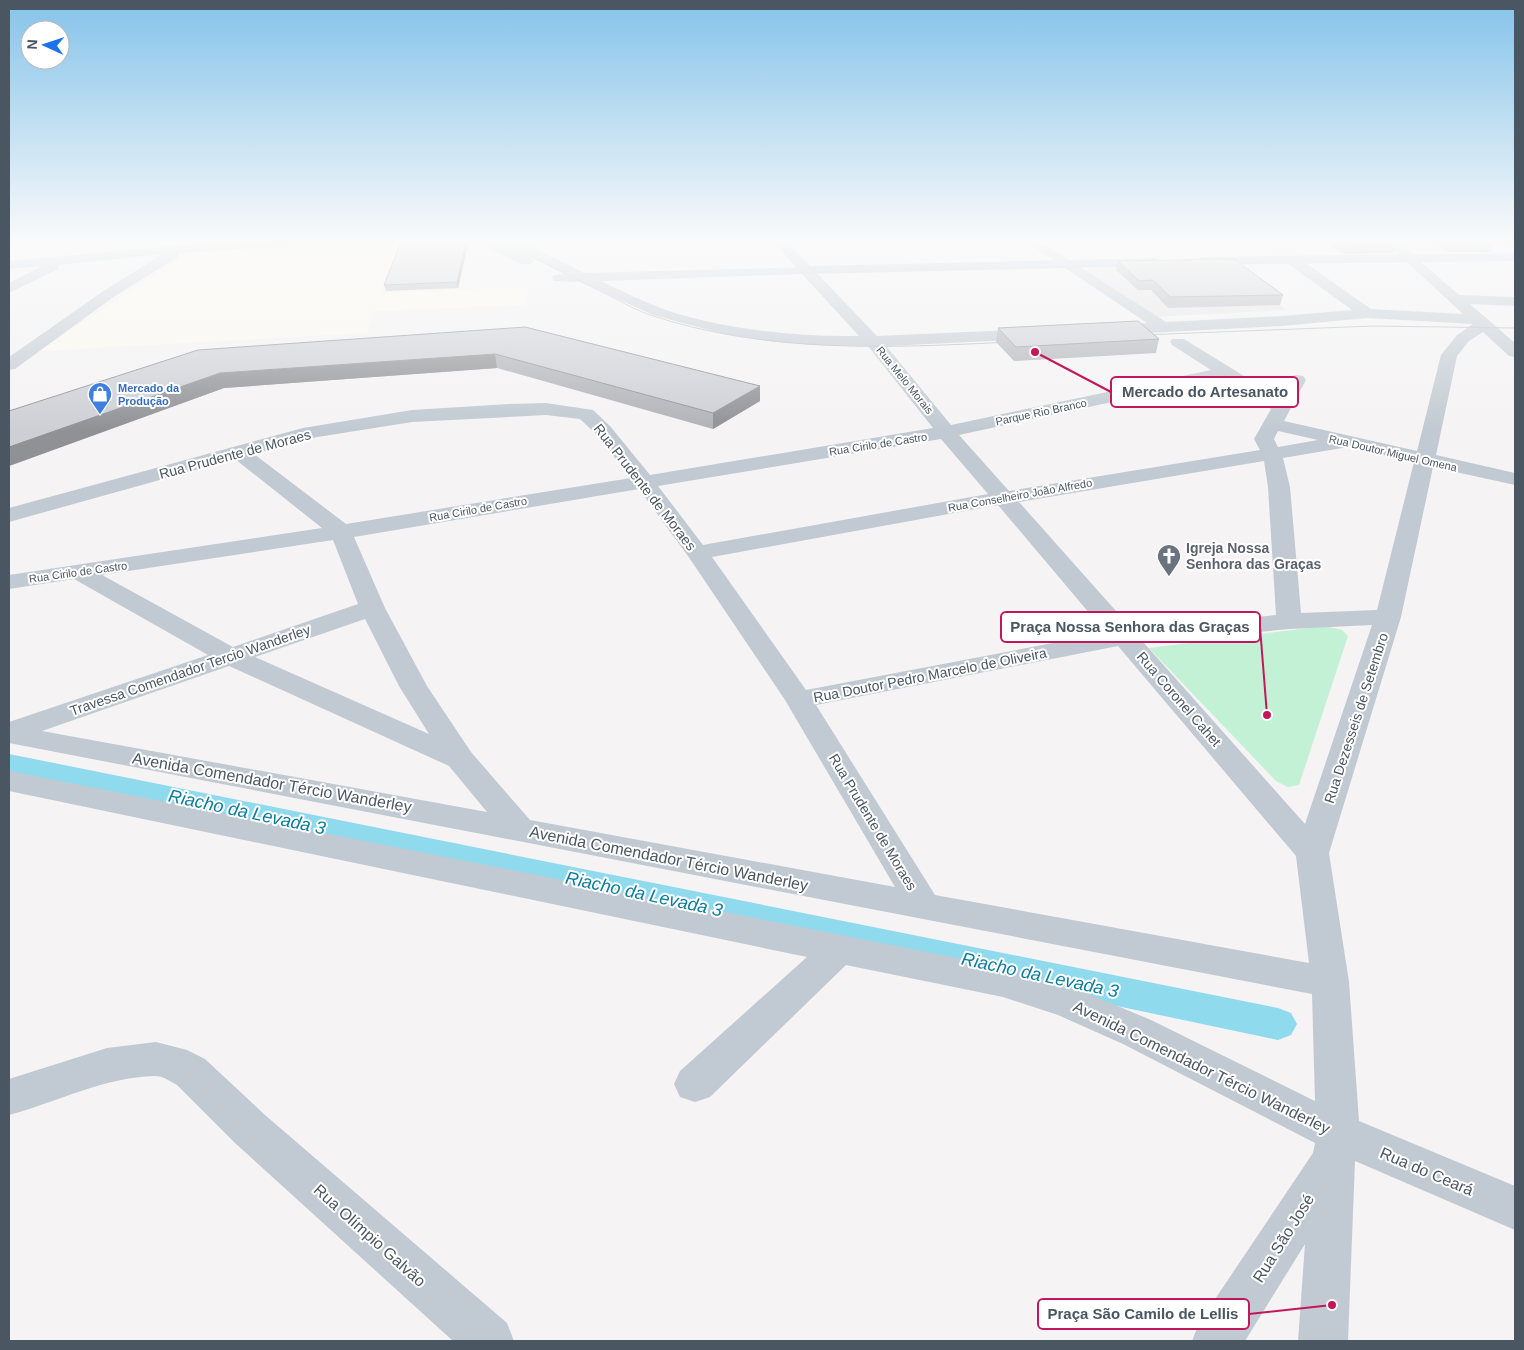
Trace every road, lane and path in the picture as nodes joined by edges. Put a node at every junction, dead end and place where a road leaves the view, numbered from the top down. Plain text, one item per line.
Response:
1 (92, 305) edge
2 (606, 305) edge
3 (642, 305) edge
4 (839, 305) edge
5 (1129, 305) edge
6 (1356, 305) edge
7 (1464, 305) edge
8 (1367, 313) junction
9 (1484, 323) junction
10 (1163, 327) junction
11 (1093, 331) edge
12 (1053, 333) edge
13 (1508, 335) edge
14 (873, 342) junction
15 (1178, 342) dead end
16 (725, 344) dead end
17 (1515, 352) edge
18 (9, 365) edge
19 (1224, 373) junction
20 (1297, 380) dead end
21 (1277, 416) junction
22 (946, 432) junction
23 (1344, 442) junction
24 (239, 452) junction
25 (1272, 453) junction
26 (1425, 460) junction
27 (1515, 479) edge
28 (644, 481) junction
29 (1003, 498) junction
30 (9, 515) edge
31 (341, 532) junction
32 (697, 553) junction
33 (78, 572) junction
34 (9, 582) edge
35 (372, 608) junction
36 (1388, 617) junction
37 (1289, 621) junction
38 (1126, 638) junction
39 (232, 657) junction
40 (799, 700) junction
41 (9, 733) edge
42 (460, 759) junction
43 (9, 782) edge
44 (518, 828) junction
45 (1312, 852) junction
46 (924, 907) junction
47 (839, 949) junction
48 (1330, 982) junction
49 (695, 1084) dead end
50 (9, 1098) edge
51 (1335, 1146) junction
52 (1515, 1208) edge
53 (489, 1341) edge
54 (1217, 1341) edge
55 (1323, 1341) edge

1 - 18 street
2 - 16 street
3 - 14 street
4 - 14 street, Rua Melo Morais
5 - 10 street
6 - 8 street
7 - 9 street
8 - 9 street
8 - 10 street
9 - 13 street
9 - 26 street, Rua Dezesseis de Setembro
10 - 11 street
12 - 14 street
13 - 17 street
14 - 22 street, Rua Melo Morais
15 - 19 street, Rua Doutor Miguel Omena
19 - 21 street, Rua Doutor Miguel Omena
19 - 22 street, Parque Rio Branco
20 - 21 street
21 - 23 street, Rua Doutor Miguel Omena
21 - 25 street
22 - 28 street, Rua Cirilo de Castro
22 - 29 street, Rua Coronel Cahet
23 - 25 street, Rua Conselheiro João Alfredo
23 - 26 street, Rua Doutor Miguel Omena
24 - 28 street, Rua Prudente de Moraes
24 - 30 street, Rua Prudente de Moraes
24 - 31 street
25 - 29 street, Rua Conselheiro João Alfredo
25 - 37 street
26 - 27 street, Rua Doutor Miguel Omena
26 - 36 street, Rua Dezesseis de Setembro
28 - 31 street, Rua Cirilo de Castro
28 - 32 street, Rua Prudente de Moraes
29 - 32 street, Rua Conselheiro João Alfredo
29 - 38 street, Rua Coronel Cahet
31 - 33 street, Rua Cirilo de Castro
31 - 35 street
32 - 40 street, Rua Prudente de Moraes
33 - 34 street, Rua Cirilo de Castro
33 - 39 street
35 - 39 street, Travessa Comendador Tercio Wanderley
35 - 42 street
36 - 37 street, Rua Doutor Pedro Marcelo de Oliveira
36 - 45 street, Rua Dezesseis de Setembro
37 - 38 street, Rua Doutor Pedro Marcelo de Oliveira
38 - 40 street, Rua Doutor Pedro Marcelo de Oliveira
38 - 45 street, Rua Coronel Cahet
39 - 41 street, Travessa Comendador Tercio Wanderley
39 - 42 street
40 - 46 street, Rua Prudente de Moraes
41 - 44 street, Avenida Comendador Tércio Wanderley
42 - 44 street
43 - 47 street, Avenida Comendador Tércio Wanderley
44 - 46 street, Avenida Comendador Tércio Wanderley
45 - 48 street, Rua Dezesseis de Setembro
46 - 48 street, Avenida Comendador Tércio Wanderley
47 - 49 street
47 - 51 street, Avenida Comendador Tércio Wanderley
48 - 51 street, Rua Dezesseis de Setembro
50 - 53 street, Rua Olímpio Galvão
51 - 52 street, Rua do Ceará
51 - 54 street, Rua São José
51 - 55 street, Rua Dezesseis de Setembro

